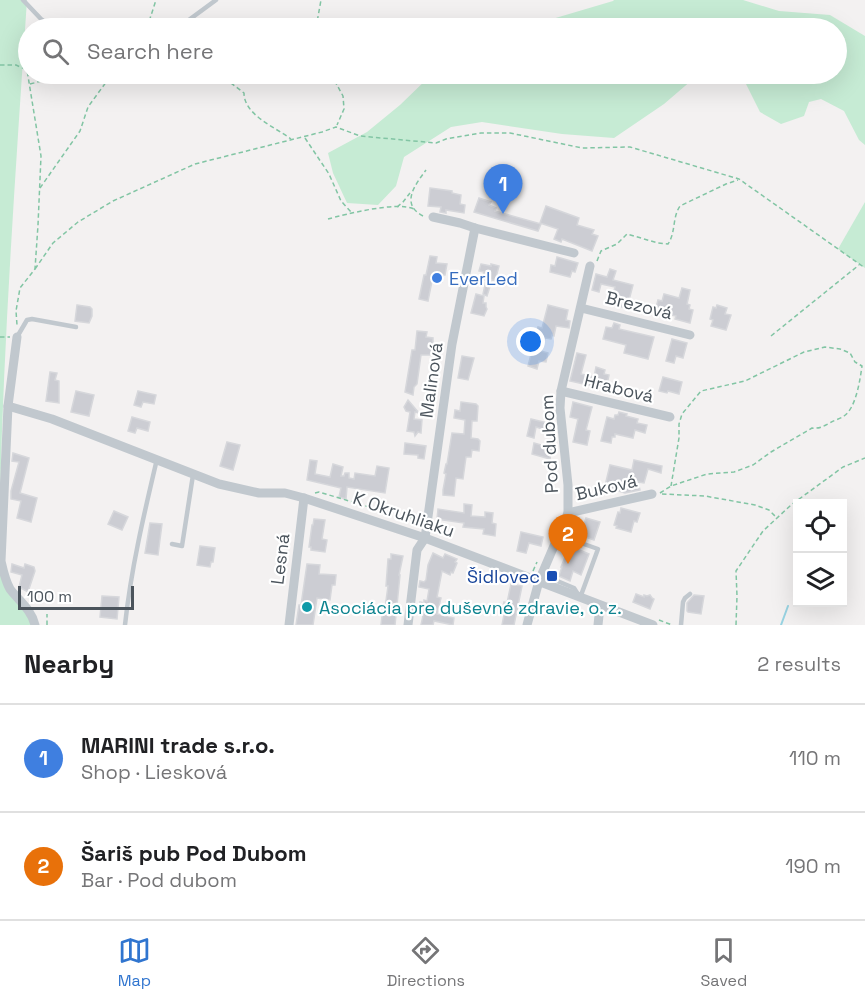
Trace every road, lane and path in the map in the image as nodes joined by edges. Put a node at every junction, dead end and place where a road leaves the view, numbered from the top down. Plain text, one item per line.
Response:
1 (23, 0) edge
2 (156, 0) edge
3 (216, 0) edge
4 (321, 0) edge
5 (40, 18) edge
6 (150, 18) edge
7 (192, 18) edge
8 (318, 18) edge
9 (0, 65) edge
10 (18, 66) edge
11 (29, 84) edge
12 (105, 84) edge
13 (232, 84) edge
14 (336, 84) edge
15 (336, 127) junction
16 (304, 136) junction
17 (291, 139) junction
18 (426, 170) dead end
19 (739, 179) junction
20 (39, 189) junction
21 (412, 190) junction
22 (396, 207) junction
23 (414, 210) junction
24 (352, 213) junction
25 (433, 218) joint
26 (327, 219) dead end
27 (475, 228) junction
28 (574, 253) dead end
29 (860, 264) junction
30 (590, 267) joint
31 (865, 268) edge
32 (35, 269) junction
33 (580, 308) junction
34 (76, 327) dead end
35 (690, 335) dead end
36 (771, 336) dead end
37 (17, 337) junction
38 (561, 391) junction
39 (8, 406) junction
40 (670, 417) dead end
41 (865, 458) edge
42 (157, 459) junction
43 (193, 475) junction
44 (671, 486) junction
45 (652, 494) dead end
46 (308, 499) junction
47 (568, 513) junction
48 (777, 518) junction
49 (428, 520) junction
50 (425, 538) junction
51 (581, 543) dead end
52 (172, 544) dead end
53 (538, 581) junction
54 (690, 594) dead end
55 (580, 598) junction
56 (600, 606) junction
57 (47, 614) dead end
58 (35, 625) edge
59 (47, 625) edge
60 (125, 625) edge
61 (289, 625) edge
62 (408, 625) edge
63 (527, 625) edge
64 (598, 625) edge
65 (653, 625) edge
66 (681, 625) edge
67 (736, 625) edge

1 - 5 lane
2 - 6 path
3 - 7 lane
4 - 8 path
9 - 10 path
11 - 20 path
12 - 20 path
13 - 17 path
14 - 15 path
15 - 16 path
15 - 19 path
16 - 17 path
16 - 24 path
17 - 32 path
18 - 21 path
19 - 29 path
19 - 30 path
20 - 32 path
21 - 22 path
21 - 23 path
22 - 23 path
22 - 24 path
23 - 25 path
24 - 26 path
25 - 27 street
27 - 28 street
27 - 49 street, Malinová
29 - 31 path
29 - 36 path
30 - 33 street, Pod dubom
32 - 37 path
33 - 35 street, Brezová
33 - 38 street, Pod dubom
34 - 37 lane
37 - 39 street
38 - 40 street, Hrabová
38 - 47 street, Pod dubom
39 - 42 street, K Okruhliaku
39 - 58 street
41 - 48 path
42 - 43 street, K Okruhliaku
42 - 60 lane
43 - 46 street, K Okruhliaku
43 - 52 lane
44 - 44 path
44 - 48 path
45 - 47 street, Buková
46 - 49 path
46 - 50 street, K Okruhliaku
46 - 61 street, Lesná
47 - 53 street, Pod dubom
48 - 67 path
49 - 50 street, Malinová
50 - 53 street, K Okruhliaku
50 - 62 street, Malinová
51 - 55 lane
53 - 55 street, K Okruhliaku
53 - 63 street, Pod dubom
54 - 66 lane
55 - 56 street, K Okruhliaku
56 - 64 street
56 - 65 street, K Okruhliaku
57 - 59 path

